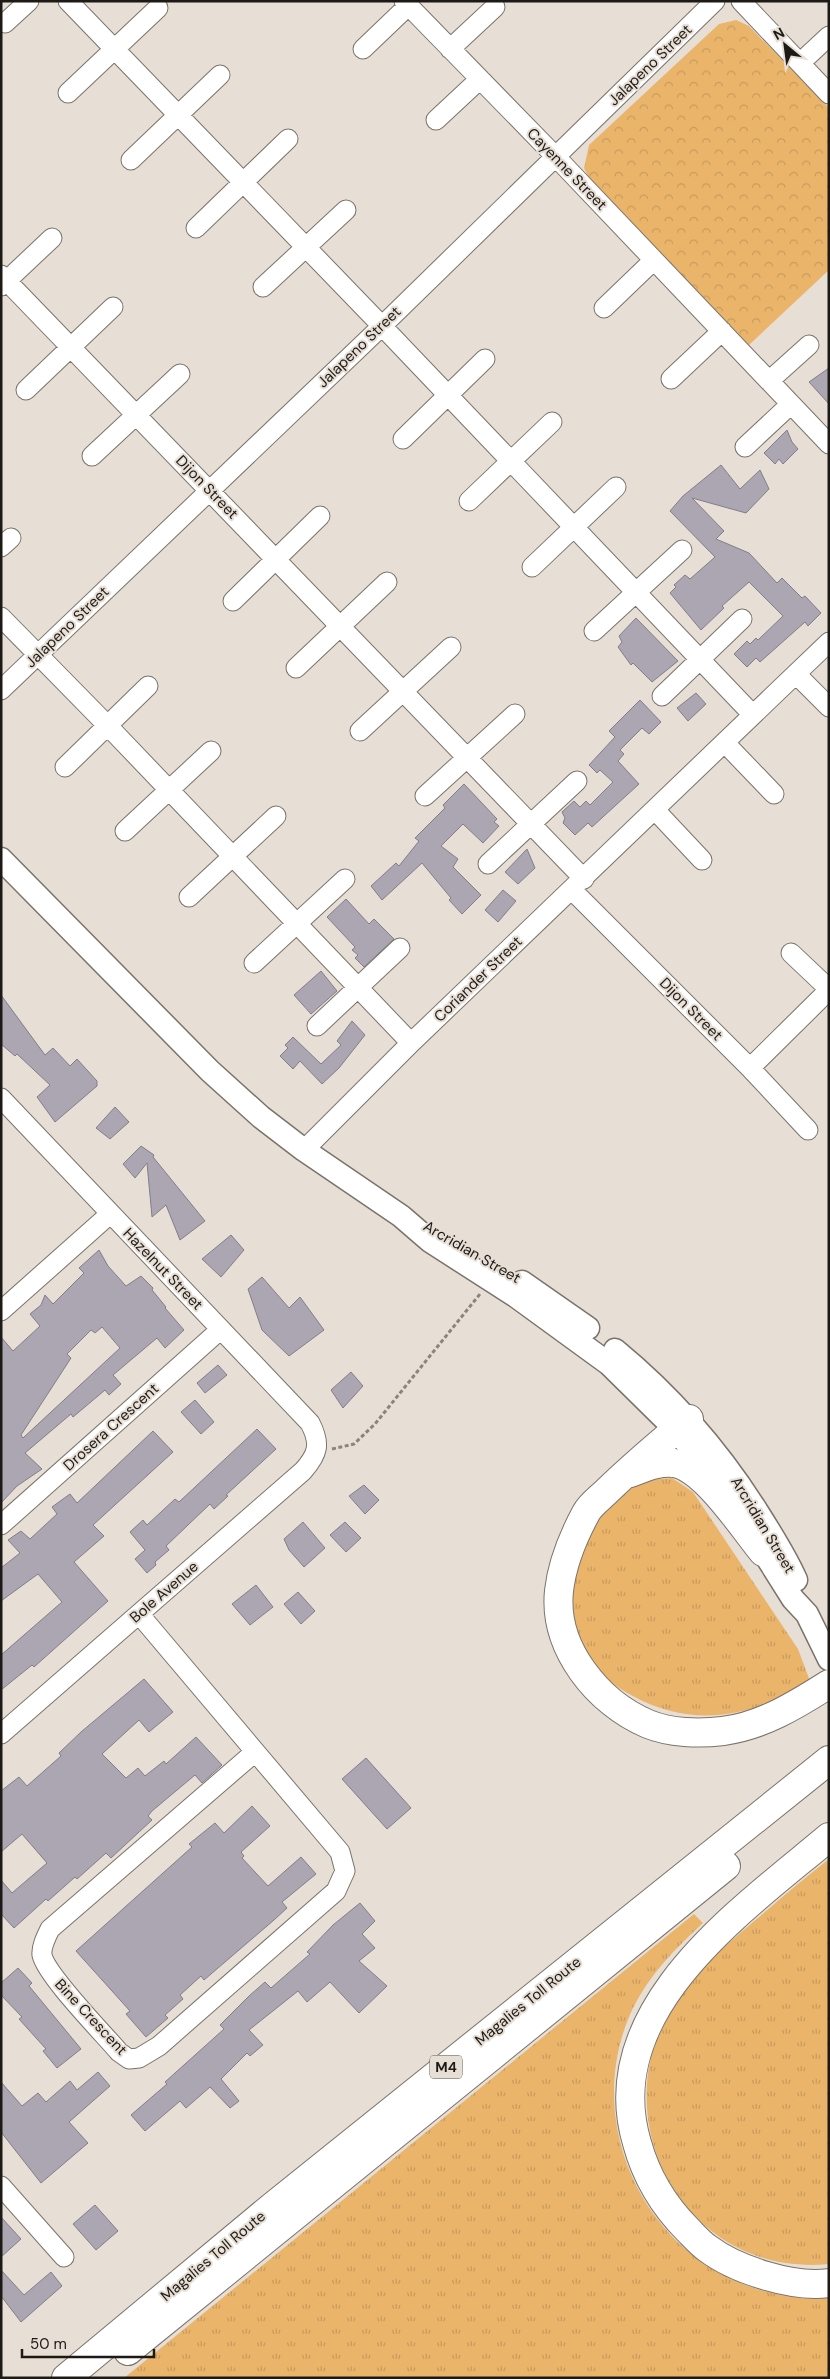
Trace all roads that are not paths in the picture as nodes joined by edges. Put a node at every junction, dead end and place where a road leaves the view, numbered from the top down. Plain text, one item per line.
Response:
1 (28, 1) edge
2 (68, 1) edge
3 (715, 1) edge
4 (741, 1) edge
5 (406, 4) edge
6 (495, 7) dead end
7 (158, 8) dead end
8 (5, 23) dead end
9 (829, 36) edge
10 (450, 48) junction
11 (363, 49) dead end
12 (115, 50) junction
13 (800, 63) junction
14 (220, 75) dead end
15 (480, 79) junction
16 (68, 92) dead end
17 (829, 94) edge
18 (178, 115) junction
19 (436, 120) dead end
20 (288, 139) dead end
21 (555, 156) junction
22 (131, 160) dead end
23 (243, 182) junction
24 (346, 210) dead end
25 (196, 228) dead end
26 (52, 238) dead end
27 (307, 248) junction
28 (654, 260) junction
29 (3, 281) edge
30 (263, 286) dead end
31 (113, 307) dead end
32 (604, 308) dead end
33 (382, 326) junction
34 (722, 331) junction
35 (809, 345) dead end
36 (71, 347) junction
37 (485, 360) dead end
38 (180, 374) dead end
39 (671, 379) dead end
40 (769, 381) junction
41 (26, 390) dead end
42 (448, 395) junction
43 (791, 404) junction
44 (137, 414) junction
45 (552, 422) dead end
46 (403, 439) dead end
47 (829, 444) edge
48 (745, 447) dead end
49 (92, 456) dead end
50 (512, 462) junction
51 (616, 487) dead end
52 (209, 489) junction
53 (469, 501) dead end
54 (320, 516) dead end
55 (574, 527) junction
56 (682, 550) dead end
57 (276, 559) junction
58 (532, 567) dead end
59 (387, 582) dead end
60 (636, 593) junction
61 (233, 601) dead end
62 (1, 617) edge
63 (742, 619) dead end
64 (341, 626) junction
65 (594, 631) dead end
66 (829, 642) edge
67 (450, 647) dead end
68 (38, 655) junction
69 (701, 661) junction
70 (296, 668) dead end
71 (796, 674) junction
72 (148, 686) dead end
73 (1, 690) edge
74 (403, 691) junction
75 (662, 696) dead end
76 (829, 707) edge
77 (515, 714) dead end
78 (753, 715) junction
79 (108, 726) junction
80 (360, 731) dead end
81 (724, 742) junction
82 (211, 752) dead end
83 (467, 758) junction
84 (65, 768) dead end
85 (577, 781) dead end
86 (169, 792) junction
87 (774, 794) dead end
88 (425, 796) dead end
89 (655, 810) junction
90 (276, 816) dead end
91 (531, 824) junction
92 (126, 831) dead end
93 (232, 857) junction
94 (1, 859) edge
95 (702, 860) dead end
96 (488, 864) dead end
97 (345, 879) dead end
98 (578, 884) junction
99 (189, 897) dead end
100 (296, 923) junction
101 (400, 948) dead end
102 (791, 953) dead end
103 (254, 963) dead end
104 (358, 989) junction
105 (829, 990) edge
106 (317, 1026) dead end
107 (411, 1043) junction
108 (750, 1068) junction
109 (1, 1098) edge
110 (808, 1130) dead end
111 (304, 1150) junction
112 (110, 1214) junction
113 (401, 1216) junction
114 (1, 1311) edge
115 (220, 1330) junction
116 (682, 1425) junction
117 (316, 1448) joint
118 (624, 1475) junction
119 (1, 1525) edge
120 (763, 1552) junction
121 (139, 1614) junction
122 (810, 1621) junction
123 (829, 1659) edge
124 (829, 1684) edge
125 (1, 1734) edge
126 (255, 1752) junction
127 (829, 1760) edge
128 (829, 1784) edge
129 (829, 1837) edge
130 (1, 2186) edge
131 (64, 2257) dead end
132 (829, 2283) edge
133 (66, 2378) edge
134 (95, 2378) edge

1 - 8 street
2 - 12 street
3 - 21 street, Jalapeno Street
4 - 13 street
5 - 10 street, Cayenne Street
5 - 11 street, Cayenne Street
6 - 10 street
7 - 12 street
9 - 13 street
10 - 15 street, Cayenne Street
12 - 16 street
12 - 18 street
13 - 17 street
14 - 18 street
15 - 19 street
15 - 21 street, Cayenne Street
18 - 22 street
18 - 23 street
20 - 23 street
21 - 28 street, Cayenne Street
21 - 33 street, Jalapeno Street
23 - 25 street
23 - 27 street
24 - 27 street
26 - 29 street, Dijon Street
27 - 30 street
27 - 33 street
28 - 32 street
28 - 34 street, Cayenne Street
29 - 36 street, Dijon Street
31 - 36 street
33 - 42 street
33 - 52 street, Jalapeno Street
34 - 39 street
34 - 40 street, Cayenne Street
35 - 40 street
36 - 41 street
36 - 44 street, Dijon Street
37 - 42 street
38 - 44 street
40 - 43 street, Cayenne Street
42 - 46 street
42 - 50 street
43 - 47 street, Cayenne Street
43 - 48 street
44 - 49 street
44 - 52 street, Dijon Street
45 - 50 street
50 - 53 street
50 - 55 street
51 - 55 street
52 - 57 street, Dijon Street
52 - 68 street, Jalapeno Street
54 - 57 street
55 - 58 street
55 - 60 street
56 - 60 street
57 - 61 street
57 - 64 street, Dijon Street
59 - 64 street
60 - 65 street
60 - 69 street
62 - 68 street
63 - 69 street
64 - 70 street
64 - 74 street, Dijon Street
66 - 71 street, Coriander Street
67 - 74 street
68 - 73 street, Jalapeno Street
68 - 79 street
69 - 75 street
69 - 78 street
71 - 76 street
71 - 78 street, Coriander Street
72 - 79 street
74 - 80 street
74 - 83 street, Dijon Street
77 - 83 street
78 - 81 street, Coriander Street
79 - 84 street
79 - 86 street
81 - 87 street
81 - 89 street, Coriander Street
82 - 86 street
83 - 88 street
83 - 91 street, Dijon Street
85 - 91 street
86 - 92 street
86 - 93 street
89 - 95 street
89 - 98 street, Coriander Street
90 - 93 street
91 - 96 street
91 - 98 street, Dijon Street
93 - 99 street
93 - 100 street
94 - 111 street
97 - 100 street
98 - 107 street, Coriander Street
98 - 108 street, Dijon Street
100 - 103 street
100 - 104 street
101 - 104 street
102 - 105 street
104 - 106 street
104 - 107 street
105 - 108 street
107 - 111 street, Coriander Street
108 - 110 street, Dijon Street
109 - 112 street, Hazelnut Street
111 - 113 street
112 - 114 street
112 - 115 street, Hazelnut Street
113 - 116 street, Arcridian Street
113 - 116 street, Arcridian Street
115 - 117 street, Hazelnut Street
115 - 119 street, Drosera Crescent
116 - 118 highway
116 - 120 street, Arcridian Street
116 - 122 street, Arcridian Street
117 - 121 street, Bole Avenue
118 - 120 highway
118 - 124 highway
120 - 122 street, Arcridian Street
121 - 125 street, Bole Avenue
121 - 126 street, Bine Crescent
122 - 123 street, Arcridian Street
126 - 126 street, Bine Crescent
127 - 133 highway, Magalies Toll Route / M4
128 - 134 highway, Magalies Toll Route / M4
129 - 132 highway
130 - 131 street

